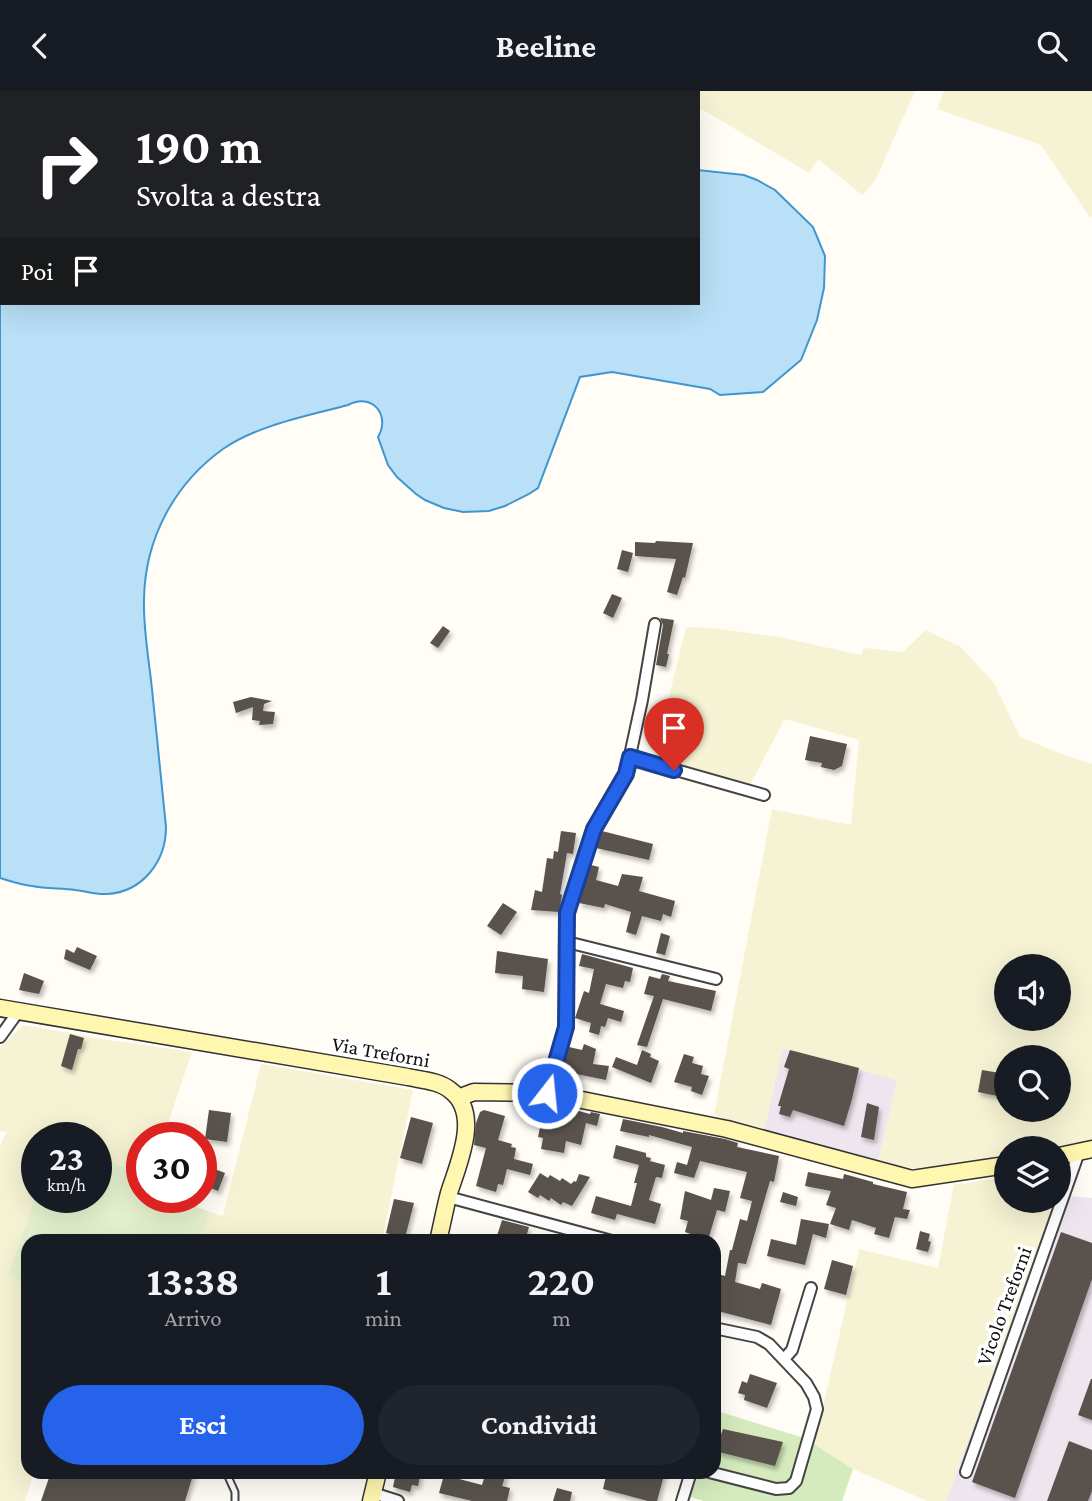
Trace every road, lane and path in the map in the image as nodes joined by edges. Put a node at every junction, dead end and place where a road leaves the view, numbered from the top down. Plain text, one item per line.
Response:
1 (655, 624) dead end
2 (630, 757) junction
3 (764, 795) dead end
4 (567, 942) junction
5 (716, 979) dead end
6 (0, 1008) edge
7 (18, 1012) junction
8 (0, 1037) edge
9 (547, 1093) junction
10 (458, 1098) junction
11 (1086, 1150) edge
12 (994, 1167) edge
13 (448, 1197) junction
14 (440, 1234) edge
15 (586, 1234) edge
16 (811, 1288) dead end
17 (721, 1329) edge
18 (784, 1359) junction
19 (965, 1472) dead end
20 (721, 1475) edge
21 (229, 1479) edge
22 (376, 1479) edge
23 (689, 1479) edge
24 (372, 1497) edge
25 (234, 1501) edge
26 (398, 1501) edge
27 (682, 1501) edge

1 - 2 street
2 - 3 street
2 - 4 street
4 - 5 street
4 - 9 street
6 - 7 street, Via Treforni
7 - 8 street
7 - 10 street, Via Treforni
9 - 10 street
9 - 12 street
10 - 13 street
11 - 19 street, Vicolo Treforni
13 - 14 street
13 - 15 street
16 - 18 street
17 - 18 street
18 - 20 street
21 - 25 lane
22 - 24 street
23 - 27 street
24 - 26 street

